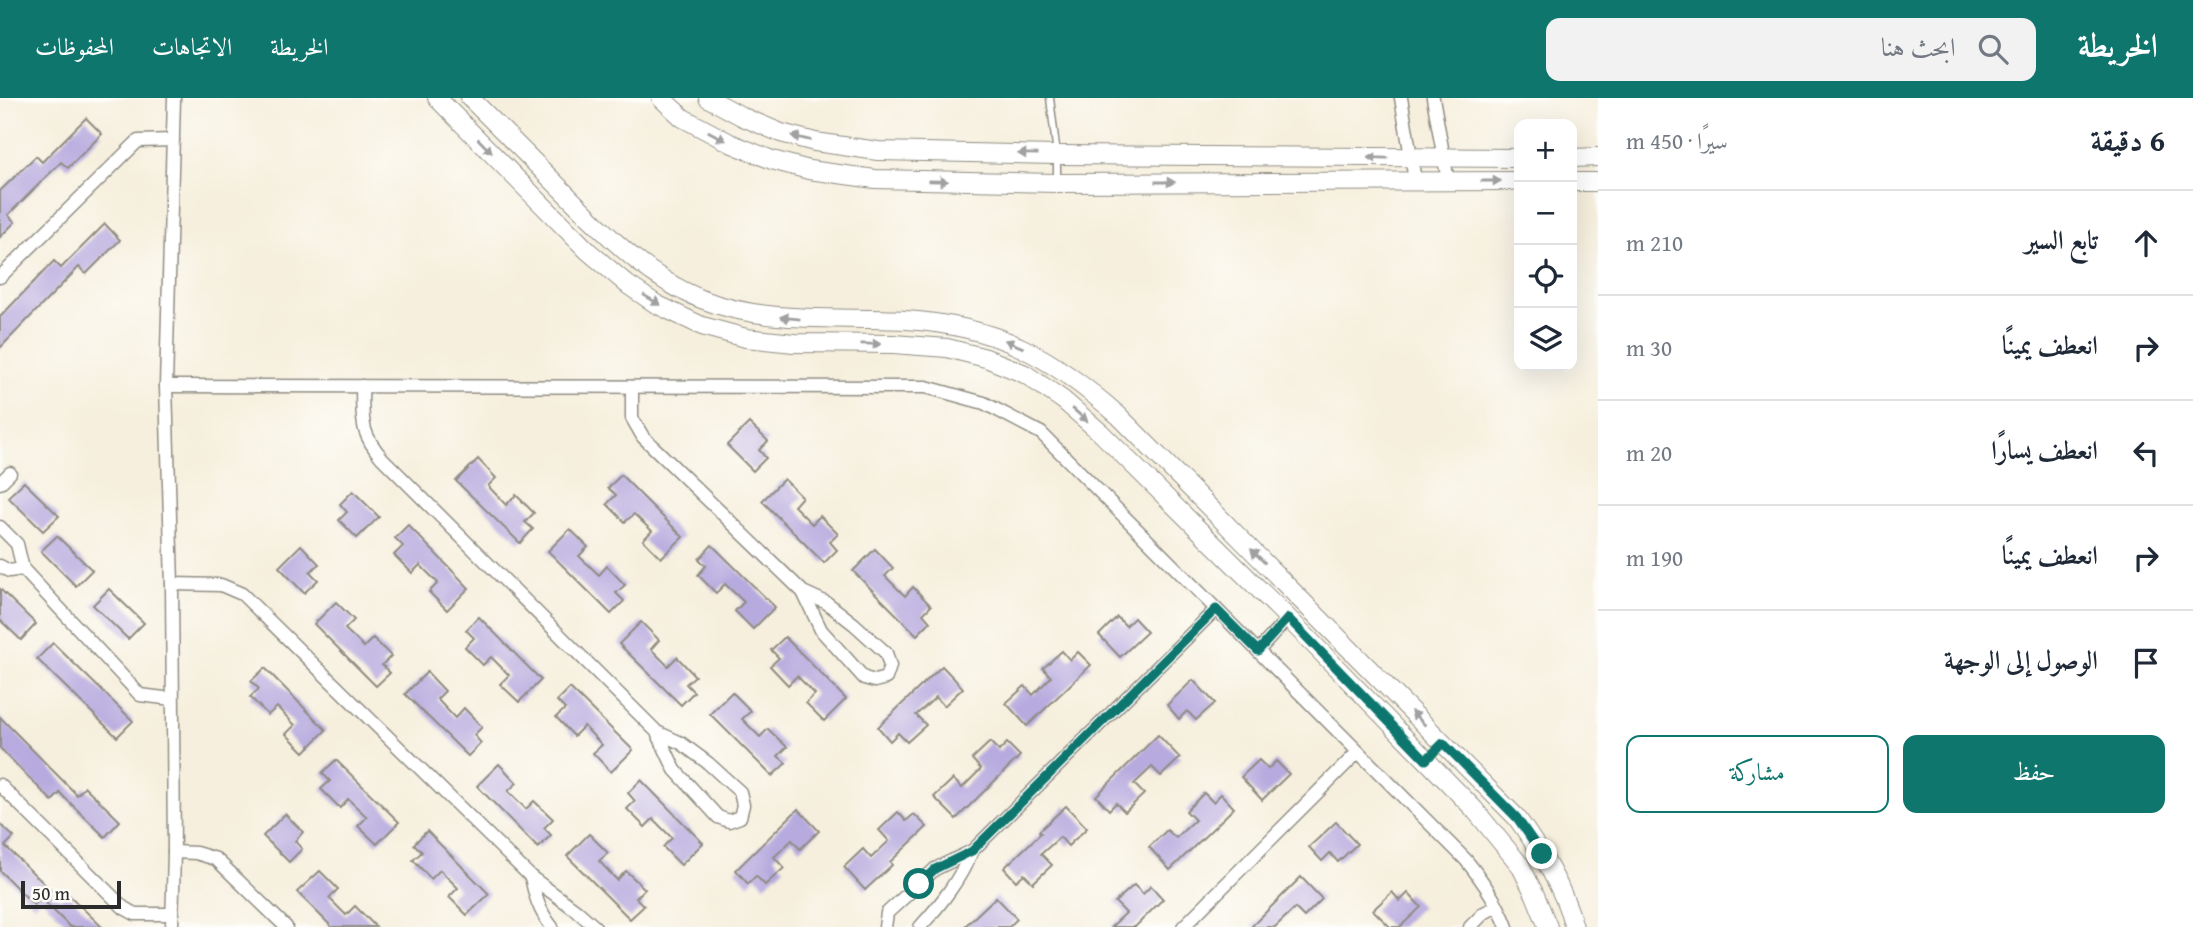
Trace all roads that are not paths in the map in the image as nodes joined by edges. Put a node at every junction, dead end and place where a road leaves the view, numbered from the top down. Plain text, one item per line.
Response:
1 (174, 98) edge
2 (437, 98) edge
3 (470, 98) edge
4 (661, 98) edge
5 (708, 98) edge
6 (1050, 98) edge
7 (1401, 98) edge
8 (1433, 98) edge
9 (173, 140) junction
10 (1057, 155) junction
11 (1598, 157) edge
12 (1514, 158) edge
13 (1577, 158) edge
14 (1412, 159) junction
15 (1444, 159) junction
16 (1415, 180) junction
17 (1448, 181) junction
18 (1514, 181) edge
19 (1577, 182) edge
20 (1598, 182) edge
21 (1057, 183) junction
22 (0, 277) edge
23 (166, 386) junction
24 (362, 386) junction
25 (632, 387) junction
26 (1164, 461) junction
27 (10, 473) dead end
28 (1147, 478) junction
29 (0, 483) edge
30 (0, 527) edge
31 (0, 566) edge
32 (23, 569) junction
33 (172, 584) junction
34 (803, 592) junction
35 (1216, 609) junction
36 (1288, 618) junction
37 (1258, 651) junction
38 (172, 699) junction
39 (657, 732) junction
40 (1443, 743) junction
41 (1358, 752) junction
42 (1426, 760) junction
43 (0, 785) edge
44 (972, 851) junction
45 (174, 852) junction
46 (531, 877) junction
47 (1497, 906) junction
48 (172, 920) edge
49 (286, 927) edge
50 (552, 927) edge
51 (595, 927) edge
52 (885, 927) edge
53 (920, 927) edge
54 (1182, 927) edge
55 (1469, 927) edge
56 (1507, 927) edge
57 (1548, 927) edge
58 (1574, 927) edge

1 - 9 street
2 -> 28 main road
26 -> 3 main road
4 -> 21 main road
10 -> 5 main road
6 - 10 lane
7 - 14 street
8 - 15 street
9 - 22 street
9 - 23 street
14 -> 10 main road
10 - 21 lane
11 - 13 main road
12 - 15 main road
14 - 15 main road
14 - 16 street
15 - 17 street
16 - 17 main road
21 -> 16 main road
17 -> 18 main road
19 - 20 main road
23 - 24 street
23 - 33 street
24 - 25 street
24 - 39 street
25 - 34 street
25 - 35 street
26 - 28 main road
40 -> 26 main road
27 - 29 street
28 - 36 main road
30 - 32 street
31 - 32 street
32 - 38 street
33 - 38 street
33 - 46 street
34 - 34 street
35 - 37 street
35 - 44 street
36 - 37 street
36 - 42 main road
37 - 41 street
38 - 45 street
39 - 39 street
40 - 42 main road
40 - 58 main road
41 - 47 street
41 - 54 street
42 - 57 main road
43 - 48 street
44 - 52 street
44 - 53 street
45 - 48 street
45 - 49 street
46 - 50 street
46 - 51 street
47 - 55 street
47 - 56 street

